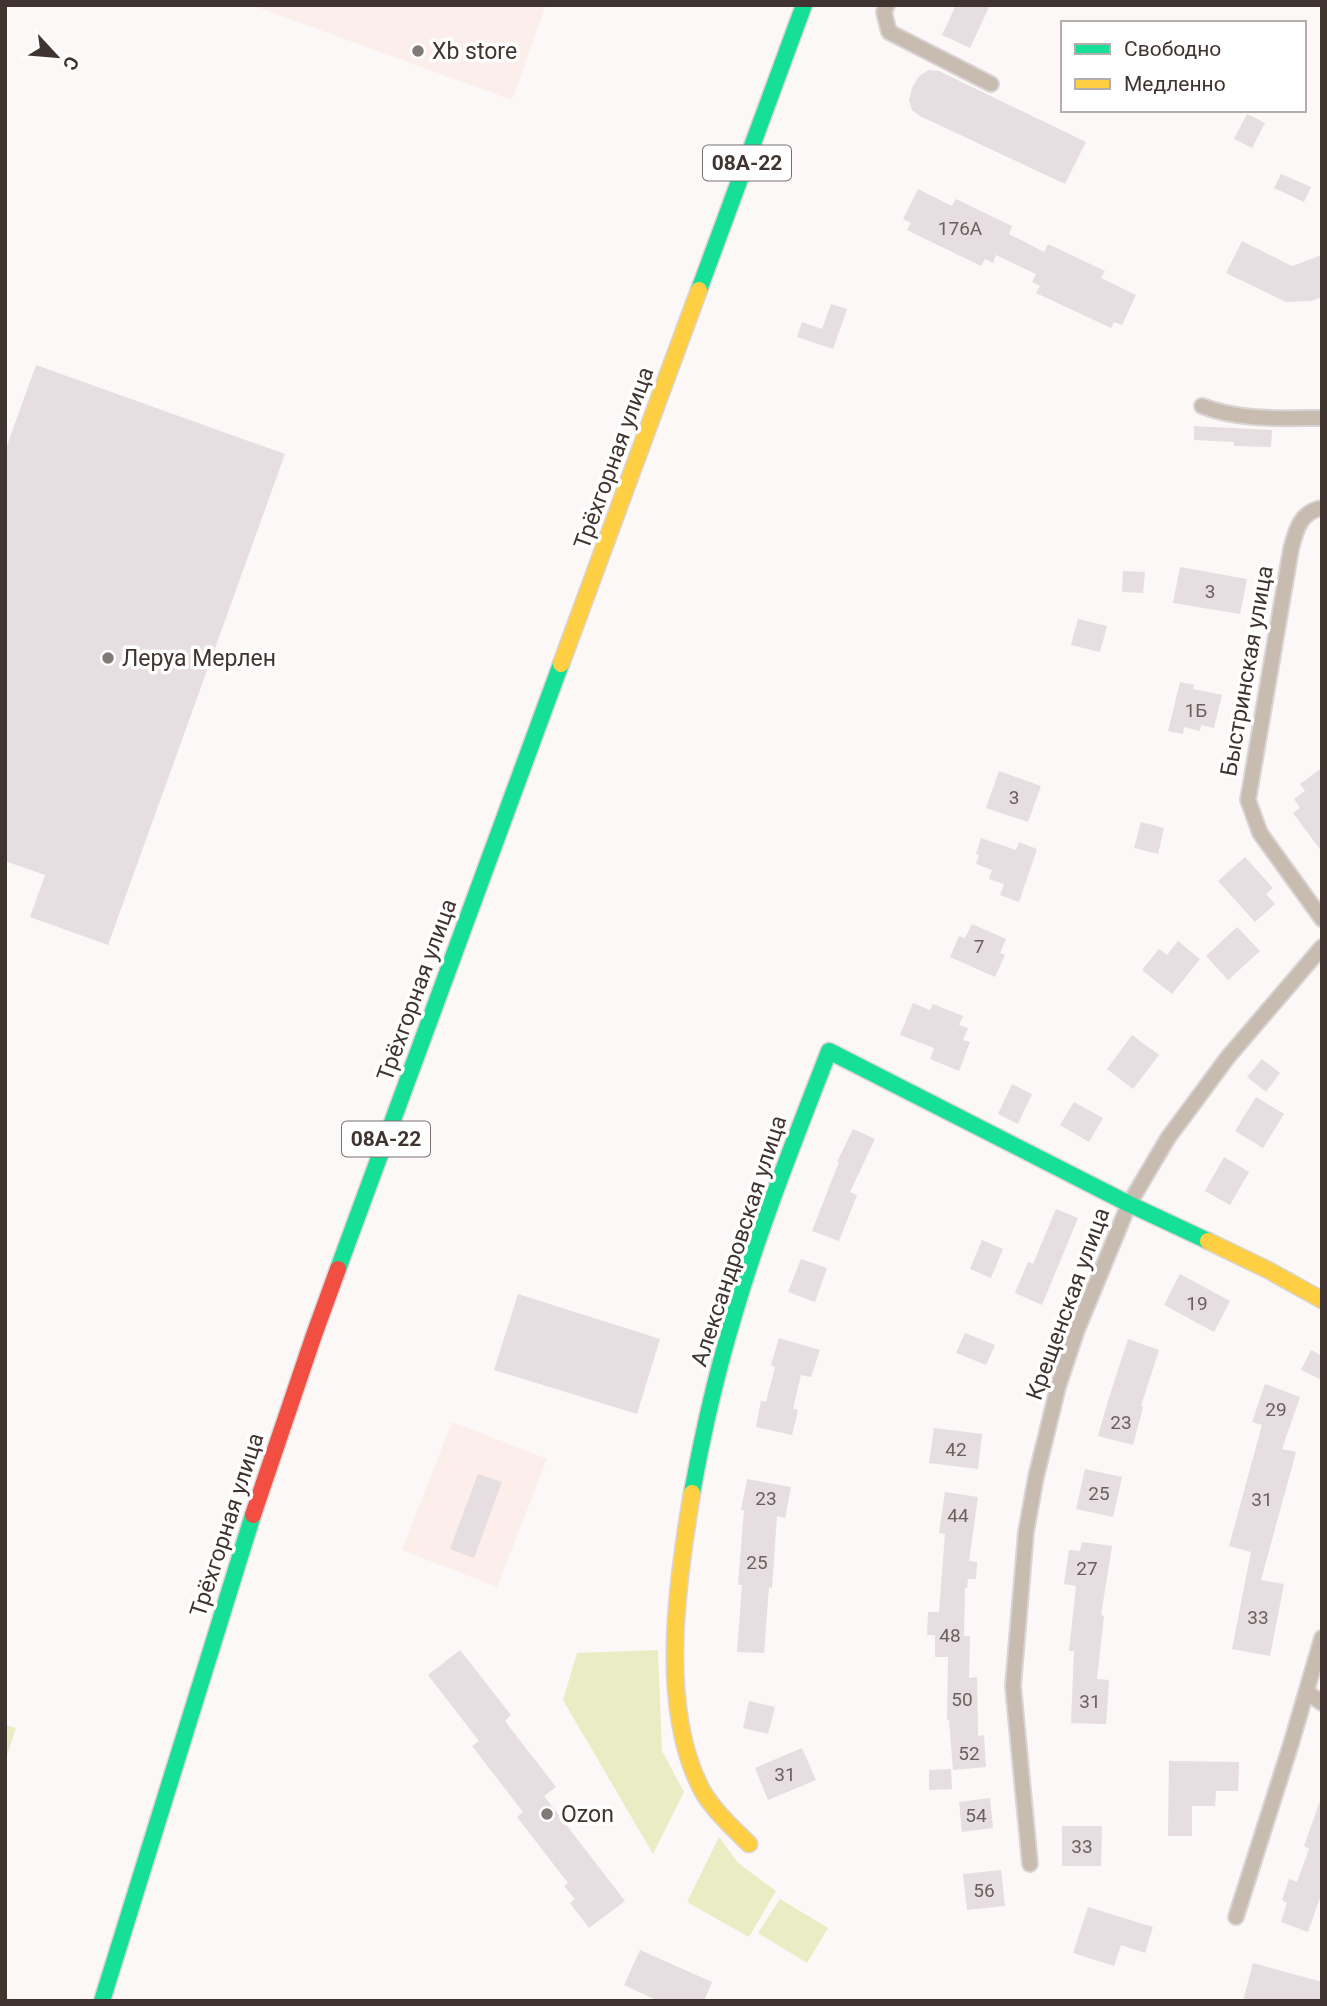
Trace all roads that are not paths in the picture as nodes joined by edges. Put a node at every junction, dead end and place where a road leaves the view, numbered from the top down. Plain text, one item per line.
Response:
1 (804, 5) edge
2 (887, 5) edge
3 (991, 84) dead end
4 (1202, 406) dead end
5 (1322, 418) edge
6 (1322, 508) edge
7 (1322, 919) edge
8 (1322, 947) edge
9 (1129, 1204) junction
10 (1322, 1300) edge
11 (1322, 1638) edge
12 (1307, 1692) junction
13 (1322, 1703) edge
14 (749, 1844) dead end
15 (1031, 1864) dead end
16 (1236, 1917) dead end
17 (102, 2001) edge

1 - 17 main road, Трёхгорная улица / 08А-22
2 - 3 street
4 - 5 street
6 - 7 street, Быстринская улица
8 - 9 street, Крещенская улица
9 - 10 main road
9 - 14 main road, Александровская улица
9 - 15 street, Крещенская улица
11 - 12 street
12 - 13 street
12 - 16 street

